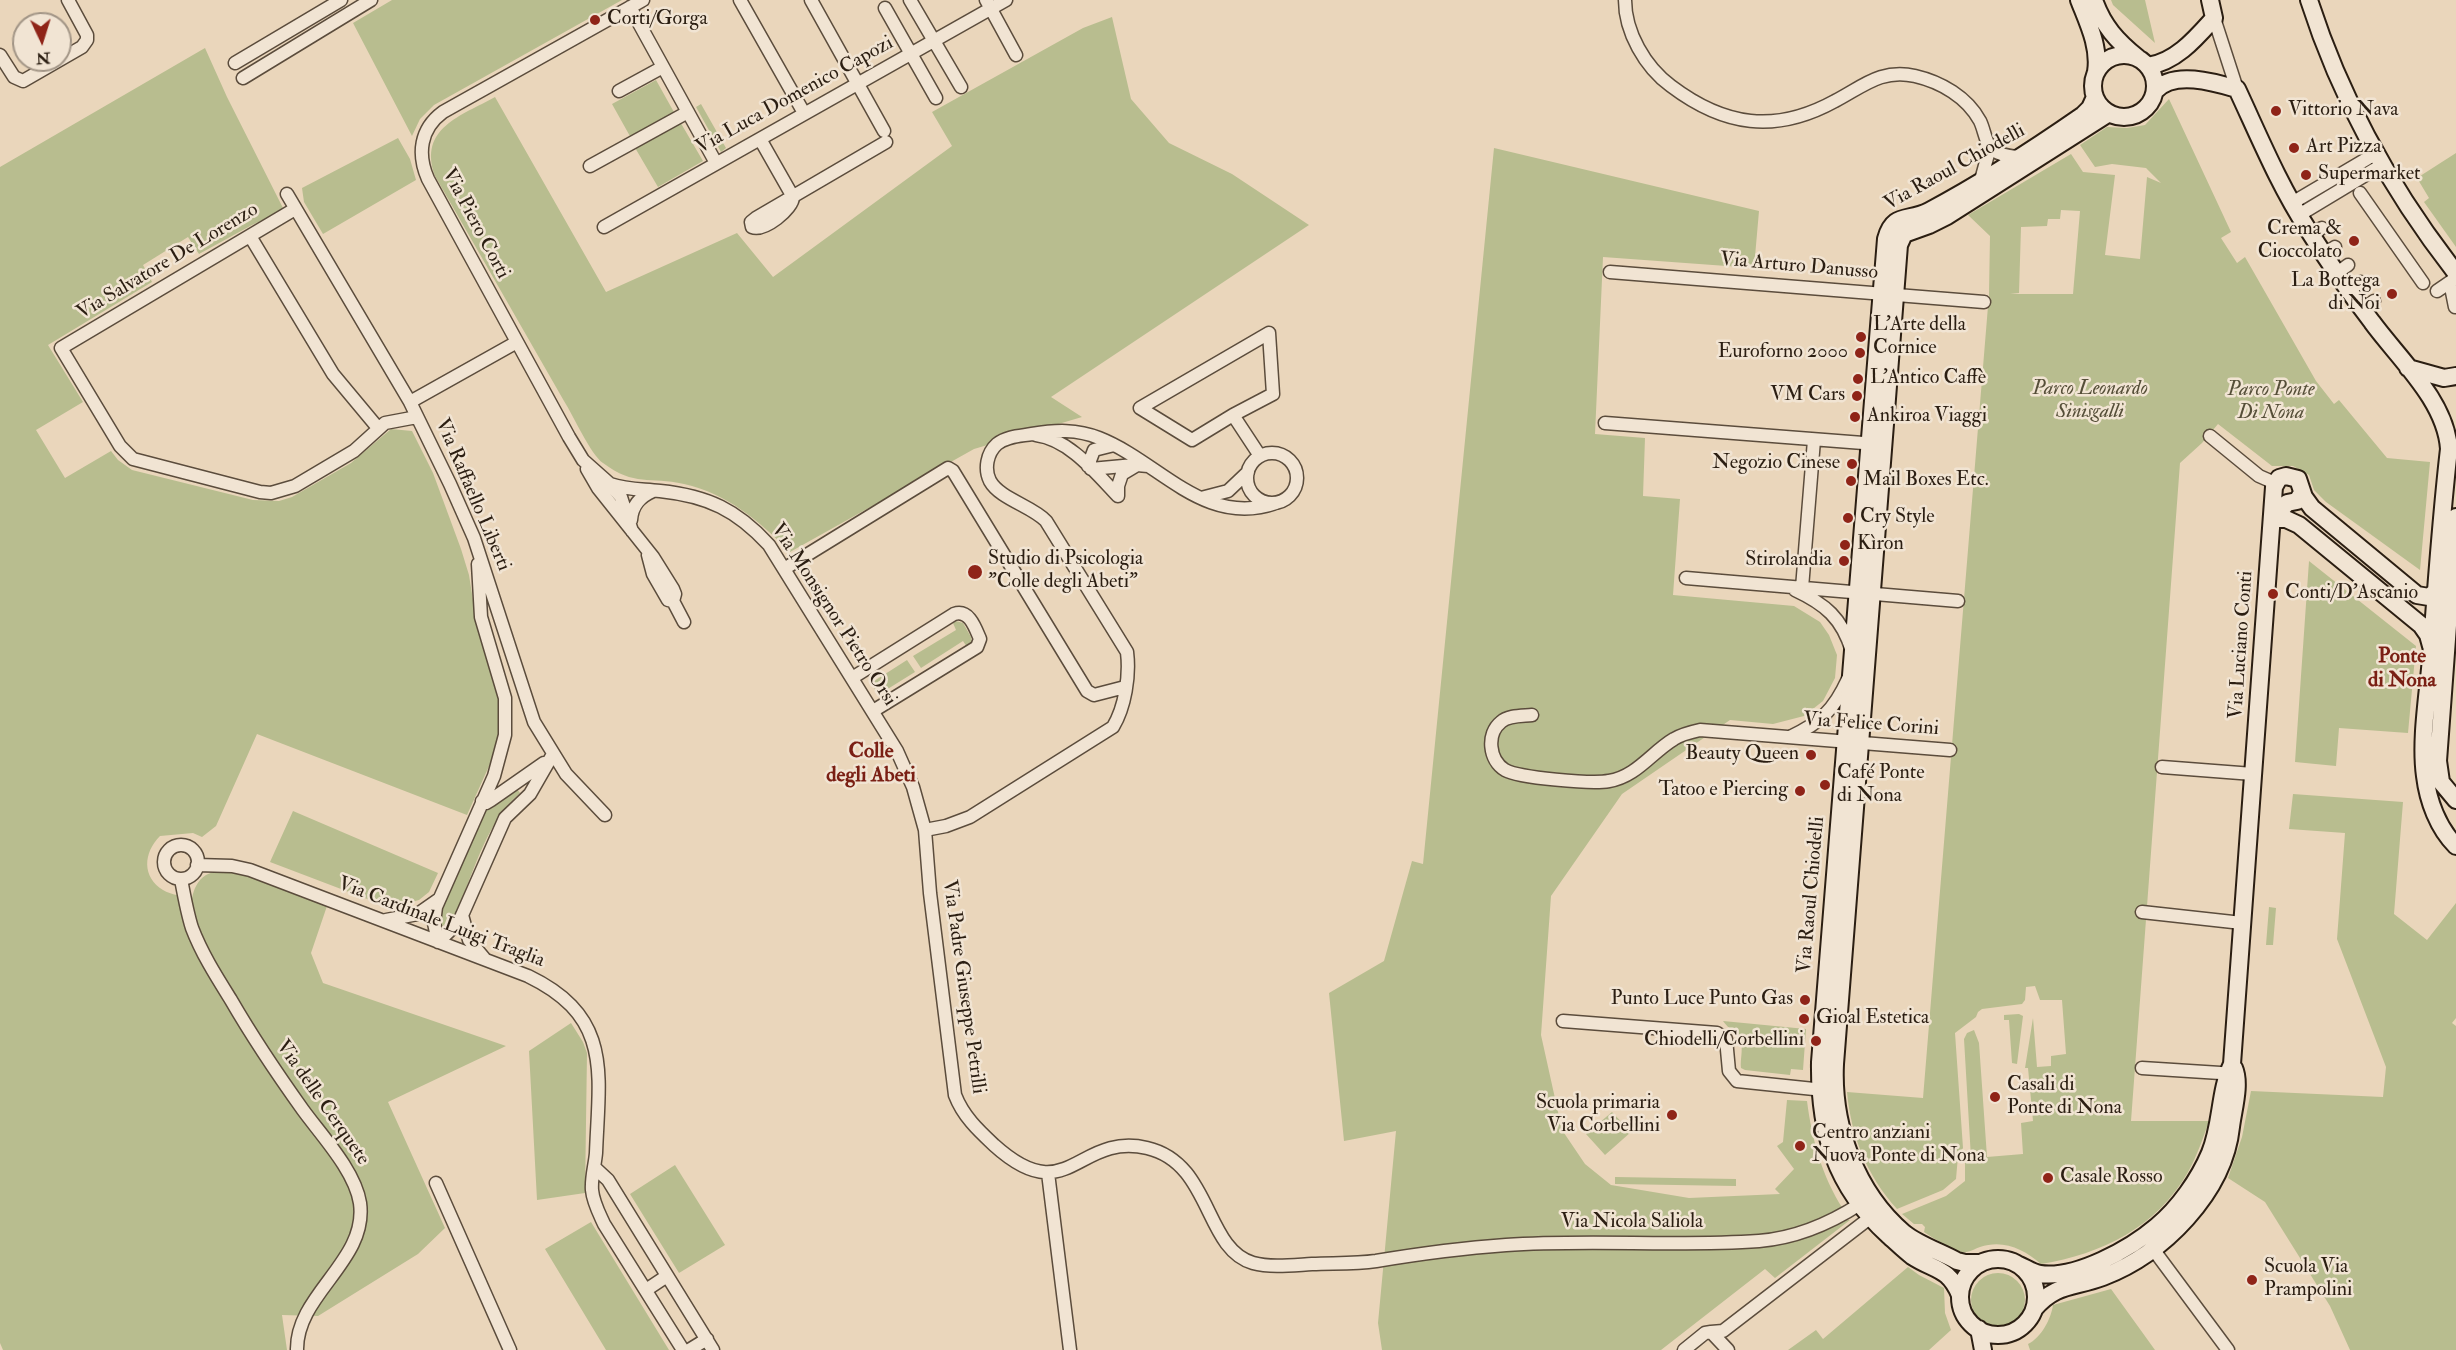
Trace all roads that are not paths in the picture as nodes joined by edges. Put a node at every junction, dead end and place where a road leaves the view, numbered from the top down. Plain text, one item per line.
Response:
1 (68, 0) edge
2 (341, 0) edge
3 (371, 0) edge
4 (643, 0) edge
5 (740, 0) edge
6 (811, 0) edge
7 (910, 0) edge
8 (1006, 0) edge
9 (1625, 0) edge
10 (2079, 0) edge
11 (2094, 0) edge
12 (2210, 0) edge
13 (2309, 0) edge
14 (988, 4) edge
15 (630, 7) junction
16 (885, 8) dead end
17 (321, 12) junction
18 (2214, 18) junction
19 (329, 25) junction
20 (934, 40) junction
21 (911, 54) junction
22 (0, 55) edge
23 (1016, 55) dead end
24 (235, 63) dead end
25 (2144, 63) junction
26 (663, 67) junction
27 (2096, 72) junction
28 (243, 78) dead end
29 (858, 84) junction
30 (961, 87) dead end
31 (2237, 89) junction
32 (619, 91) dead end
33 (2155, 91) junction
34 (2095, 97) junction
35 (936, 98) dead end
36 (688, 112) junction
37 (804, 113) junction
38 (2109, 113) junction
39 (760, 139) junction
40 (1990, 147) junction
41 (2019, 157) junction
42 (2378, 159) junction
43 (716, 163) junction
44 (590, 166) dead end
45 (1981, 180) junction
46 (2360, 193) dead end
47 (287, 194) dead end
48 (295, 209) junction
49 (2296, 209) junction
50 (604, 227) dead end
51 (250, 236) junction
52 (1610, 272) dead end
53 (2454, 278) edge
54 (2423, 283) dead end
55 (2437, 291) dead end
56 (1888, 294) junction
57 (1984, 302) dead end
58 (2455, 307) edge
59 (517, 342) junction
60 (2408, 368) junction
61 (2456, 376) edge
62 (410, 402) junction
63 (1233, 415) junction
64 (417, 417) junction
65 (1605, 423) dead end
66 (378, 428) junction
67 (1029, 435) junction
68 (2210, 436) dead end
69 (1814, 440) junction
70 (1115, 445) junction
71 (1876, 445) junction
72 (1260, 456) junction
73 (583, 460) junction
74 (1143, 466) junction
75 (1089, 468) junction
76 (1248, 472) junction
77 (610, 484) junction
78 (656, 490) junction
79 (2279, 493) junction
80 (2302, 493) junction
81 (1200, 499) junction
82 (1276, 503) junction
83 (2456, 517) edge
84 (2273, 519) junction
85 (632, 531) junction
86 (478, 553) junction
87 (784, 569) junction
88 (1686, 578) dead end
89 (2441, 584) junction
90 (1788, 587) junction
91 (1802, 588) junction
92 (1865, 593) junction
93 (1958, 601) dead end
94 (684, 622) dead end
95 (2432, 649) junction
96 (1852, 663) junction
97 (852, 678) junction
98 (2436, 684) junction
99 (1125, 687) junction
100 (873, 711) junction
101 (1532, 715) dead end
102 (1789, 738) junction
103 (1853, 743) junction
104 (1950, 750) dead end
105 (553, 754) junction
106 (2162, 766) dead end
107 (2253, 774) junction
108 (2456, 800) edge
109 (482, 801) junction
110 (605, 815) dead end
111 (925, 830) junction
112 (2456, 846) edge
113 (197, 865) junction
114 (181, 879) junction
115 (439, 899) junction
116 (2142, 912) dead end
117 (462, 915) junction
118 (383, 921) junction
119 (2242, 922) junction
120 (438, 942) junction
121 (486, 960) junction
122 (1563, 1021) dead end
123 (2142, 1068) dead end
124 (2232, 1071) junction
125 (1828, 1088) junction
126 (594, 1167) junction
127 (1048, 1173) junction
128 (436, 1183) dead end
129 (1866, 1211) junction
130 (2155, 1241) junction
131 (1979, 1263) junction
132 (2019, 1265) junction
133 (668, 1276) junction
134 (645, 1290) junction
135 (1960, 1295) junction
136 (2034, 1308) junction
137 (1979, 1329) junction
138 (1711, 1332) junction
139 (2006, 1335) junction
140 (710, 1345) edge
141 (297, 1350) edge
142 (510, 1350) edge
143 (683, 1350) edge
144 (689, 1350) edge
145 (1070, 1350) edge
146 (1684, 1350) edge
147 (1728, 1350) edge
148 (1983, 1350) edge
149 (1997, 1350) edge
150 (2228, 1350) edge

1 - 22 street
2 - 17 street
3 - 19 street
4 - 15 street, Via Piero Corti
5 - 37 street
6 - 29 street
7 - 20 street
8 - 14 street, Via Luca Domenico Capozi
9 - 40 street
10 - 27 street
11 - 25 street
12 - 18 street
13 - 42 street
14 - 20 street, Via Luca Domenico Capozi
14 - 23 street
15 - 26 street
15 - 59 street, Via Piero Corti
16 - 21 street
17 - 19 street
17 - 24 street
18 - 25 street
18 - 31 street
19 - 28 street
20 - 21 street, Via Luca Domenico Capozi
20 - 30 street
21 - 29 street, Via Luca Domenico Capozi
21 - 35 street
25 - 27 street
25 - 33 street
26 - 32 street
26 - 36 street
27 - 34 street
29 - 37 street, Via Luca Domenico Capozi
29 - 39 street
31 - 33 street
31 - 49 street
33 - 38 street
34 - 38 street
34 - 41 street, Via Raoul Chiodelli
36 - 43 street
36 - 44 street
37 - 39 street, Via Luca Domenico Capozi
38 - 56 street, Via Raoul Chiodelli
39 - 43 street, Via Luca Domenico Capozi
40 - 41 street
40 - 45 street
41 - 45 street, Via Raoul Chiodelli
42 - 49 street
42 - 53 street
43 - 50 street, Via Luca Domenico Capozi
45 - 56 street, Via Raoul Chiodelli
46 - 54 street
47 - 48 street, Via Raffaello Liberti
48 - 51 street, Via Salvatore De Lorenzo
48 - 62 street, Via Raffaello Liberti
49 - 60 street
51 - 66 street
51 - 66 street, Via Salvatore De Lorenzo
52 - 56 street, Via Arturo Danusso
53 - 55 street
53 - 58 street
56 - 57 street, Via Arturo Danusso
56 - 71 street, Via Raoul Chiodelli
59 - 62 street
59 - 73 street, Via Piero Corti
60 - 61 street
60 - 89 street
62 - 64 street, Via Raffaello Liberti
63 - 63 street
63 - 72 street
64 - 66 street
64 - 86 street, Via Raffaello Liberti
65 - 69 street
67 - 70 street
67 - 75 street
67 - 99 street
68 - 79 street
69 - 71 street
69 - 91 street
70 - 74 street
70 - 75 street
71 - 92 street, Via Raoul Chiodelli
72 - 76 street
72 - 82 street
73 - 77 street, Via Piero Corti
73 - 85 street, Via Piero Corti
74 - 75 street
74 - 75 street
74 - 81 street
76 - 81 street
76 - 82 street
77 - 78 street, Via Monsignor Pietro Orsi
77 - 85 street, Via Piero Corti
78 - 85 street
78 - 87 street, Via Monsignor Pietro Orsi
79 - 80 street
79 - 80 street
79 - 84 street
80 - 89 street
81 - 82 street
83 - 89 street
84 - 95 street
84 - 107 street, Via Luciano Conti
85 - 94 street, Via Piero Corti
86 - 105 street, Via Raffaello Liberti
86 - 109 street
87 - 97 street, Via Monsignor Pietro Orsi
87 - 99 street
88 - 90 street
89 - 95 street
89 - 98 street
90 - 91 street
90 - 96 street
91 - 92 street
92 - 93 street
92 - 96 street, Via Raoul Chiodelli
92 - 103 street, Via Raoul Chiodelli
95 - 98 street
96 - 102 street, Via Felice Corini
96 - 103 street, Via Raoul Chiodelli
97 - 100 street, Via Monsignor Pietro Orsi
97 - 100 street
98 - 108 street
98 - 112 street
99 - 111 street
100 - 111 street, Via Monsignor Pietro Orsi
101 - 102 street, Via Felice Corini
102 - 103 street, Via Felice Corini
103 - 104 street, Via Felice Corini
103 - 125 street, Via Raoul Chiodelli
105 - 109 street
105 - 110 street, Via Raffaello Liberti
105 - 117 street
106 - 107 street
107 - 119 street, Via Luciano Conti
109 - 115 street
111 - 127 street, Via Padre Giuseppe Petrilli
113 - 114 street
113 - 114 street
113 - 118 street, Via Cardinale Luigi Traglia
114 - 141 street, Via delle Cerquete
115 - 118 street
115 - 120 street
116 - 119 street
117 - 120 street
117 - 121 street
118 - 120 street, Via Cardinale Luigi Traglia
119 - 124 street, Via Luciano Conti
120 - 121 street, Via Cardinale Luigi Traglia
121 - 126 street, Via Cardinale Luigi Traglia
122 - 125 street
123 - 124 street
124 - 130 street, Via Luciano Conti
125 - 129 street, Via Raoul Chiodelli
125 - 131 street, Via Raoul Chiodelli
126 - 133 street
126 - 134 street, Via Cardinale Luigi Traglia
127 - 129 street, Via Nicola Saliola
127 - 145 street
128 - 142 street
129 - 135 street, Via Raoul Chiodelli
129 - 138 street
130 - 132 street, Via Luciano Conti
130 - 136 street, Via Luciano Conti
130 - 150 street
131 - 132 street
131 - 135 street
132 - 136 street
133 - 134 street
133 - 140 street
134 - 143 street, Via Cardinale Luigi Traglia
135 - 137 street
136 - 139 street
137 - 139 street
137 - 148 street
138 - 146 street
138 - 147 street
139 - 149 street
140 - 144 street

